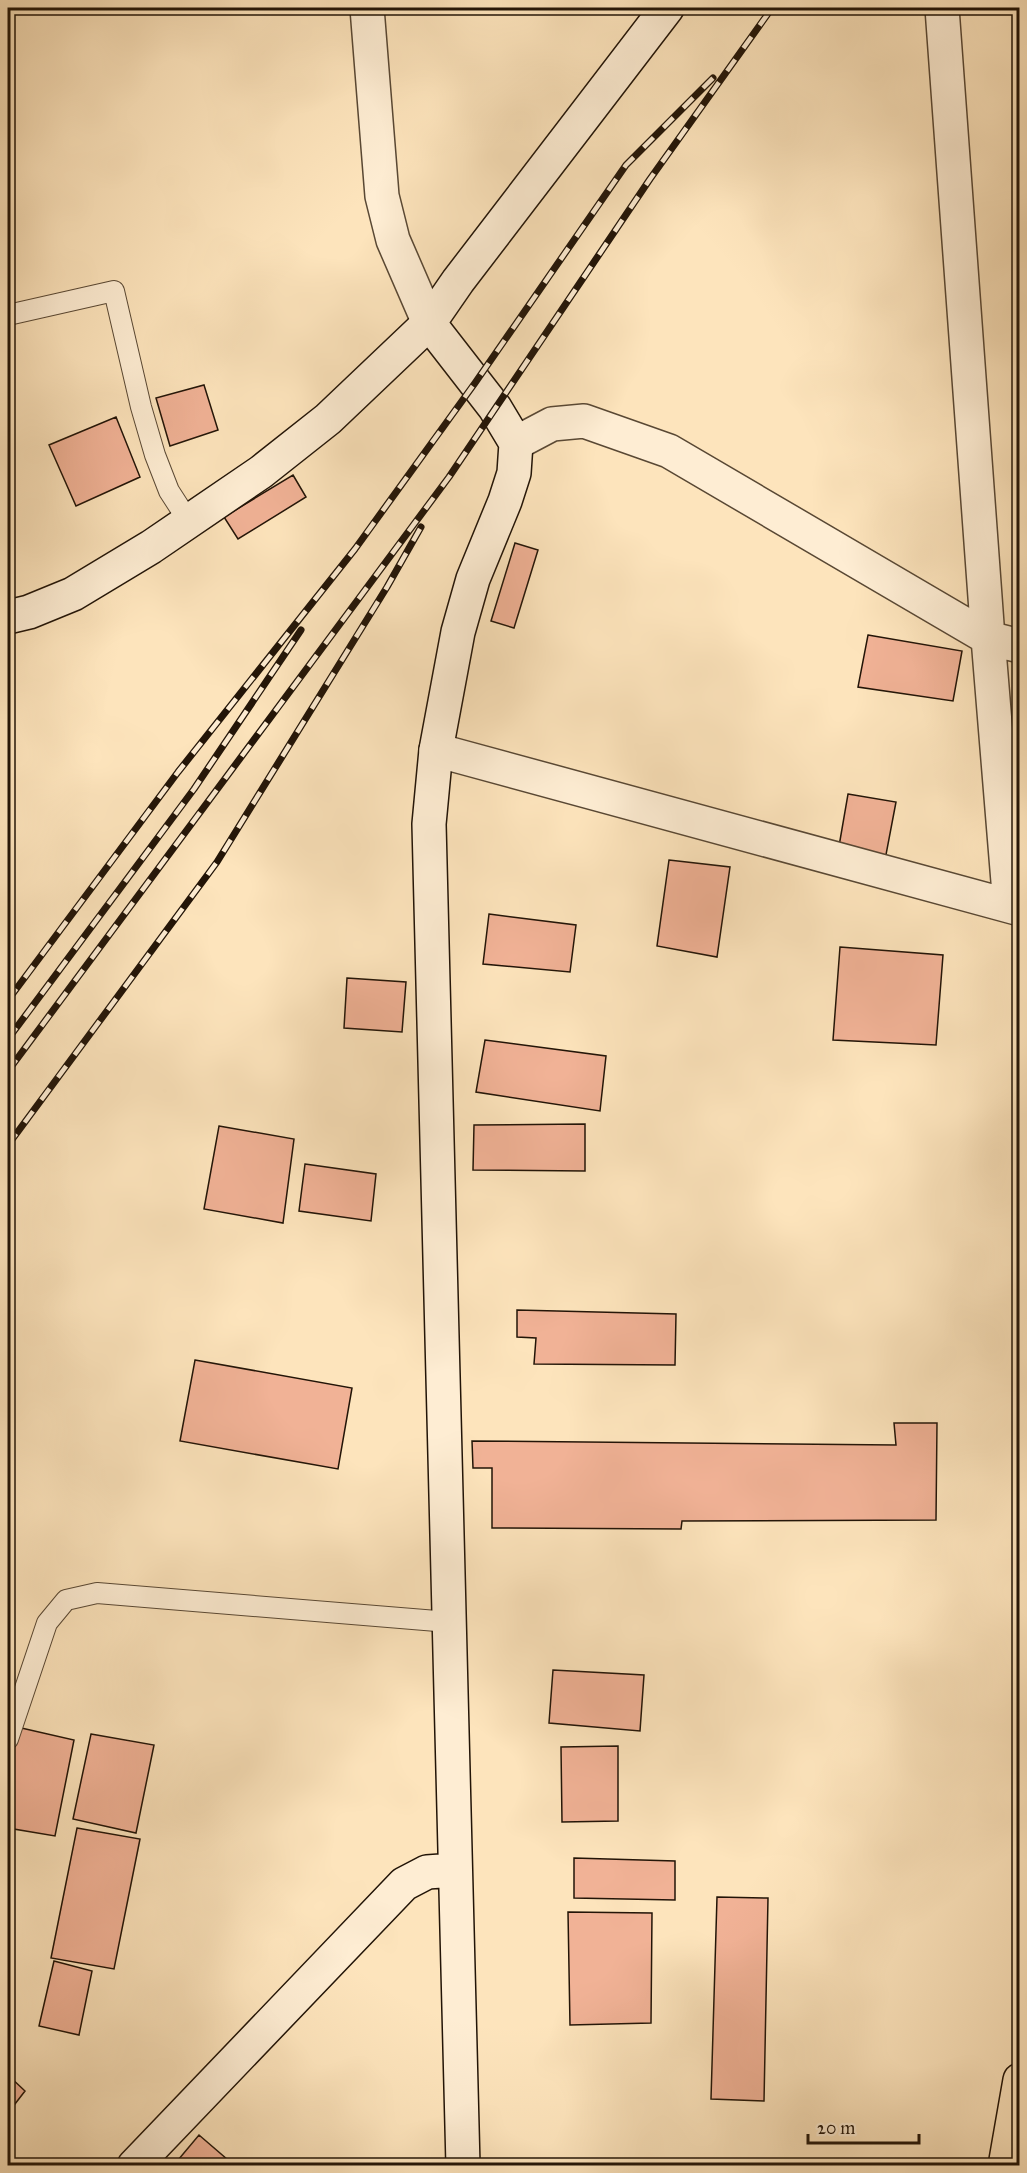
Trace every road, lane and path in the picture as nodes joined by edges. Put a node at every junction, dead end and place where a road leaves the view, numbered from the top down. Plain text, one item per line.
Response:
1 (367, 8) edge
2 (667, 8) edge
3 (942, 8) edge
4 (8, 315) edge
5 (429, 323) junction
6 (516, 443) junction
7 (189, 522) junction
8 (8, 617) edge
9 (988, 638) junction
10 (1020, 646) edge
11 (436, 750) junction
12 (1015, 908) edge
13 (449, 1622) junction
14 (8, 1739) edge
15 (455, 1870) junction
16 (1020, 2080) edge
17 (134, 2166) edge
18 (463, 2166) edge
19 (1005, 2166) edge

1 - 5 street
2 - 5 street
3 - 9 street
4 - 7 lane
5 - 6 street
5 - 7 street
6 - 9 street
6 - 11 street
7 - 8 street
9 - 10 street
9 - 12 street
11 - 12 street
11 - 13 street
13 - 14 lane
13 - 15 street
15 - 17 street
15 - 18 street
16 - 19 main road

